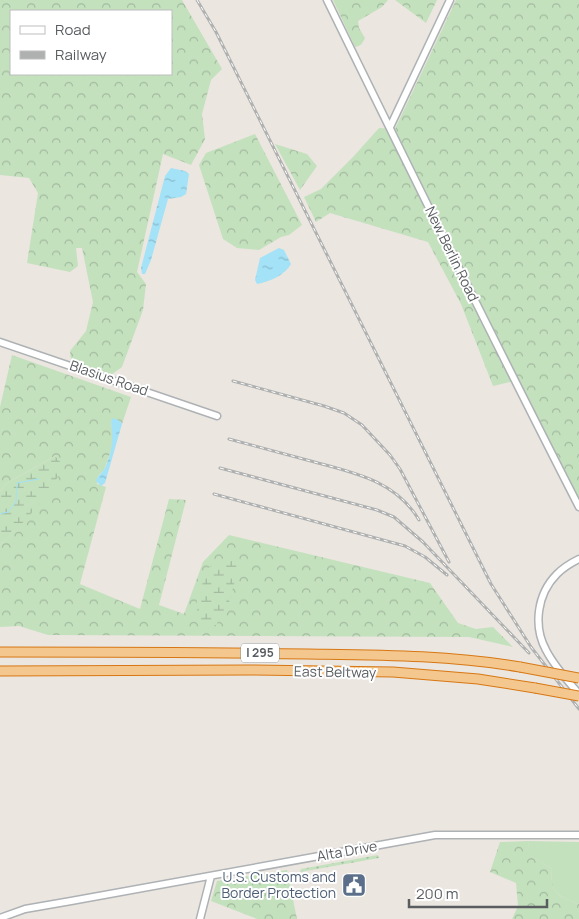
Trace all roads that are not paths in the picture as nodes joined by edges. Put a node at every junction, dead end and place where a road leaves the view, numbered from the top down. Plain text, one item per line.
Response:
1 (327, 0) edge
2 (450, 0) edge
3 (390, 126) junction
4 (0, 342) edge
5 (217, 416) dead end
6 (579, 507) edge
7 (579, 559) edge
8 (0, 652) edge
9 (0, 670) edge
10 (579, 678) edge
11 (579, 695) edge
12 (579, 835) edge
13 (210, 876) junction
14 (0, 918) edge
15 (200, 919) edge

1 - 3 street, New Berlin Road
2 - 3 street
3 - 6 street, New Berlin Road
4 - 5 street, Blasius Road
7 - 11 street
8 - 10 highway, East Beltway / I 295, bridge
9 - 11 highway, East Beltway / I 295, bridge
12 - 13 street, Alta Drive
13 - 14 street, Alta Drive
13 - 15 street

